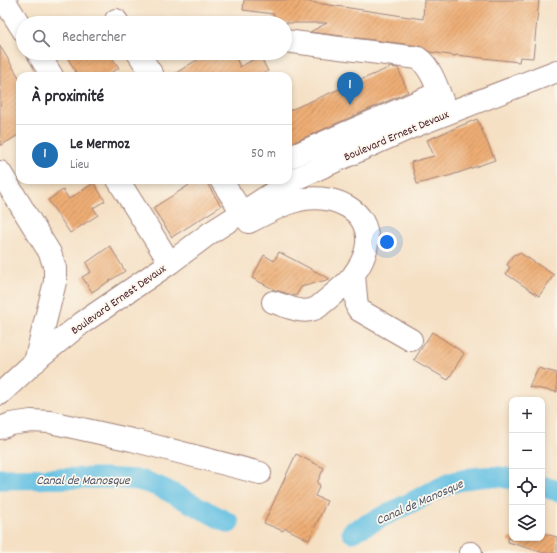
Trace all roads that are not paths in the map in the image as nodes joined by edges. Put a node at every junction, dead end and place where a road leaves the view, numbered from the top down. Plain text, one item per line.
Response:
1 (4, 0) edge
2 (16, 19) edge
3 (292, 43) edge
4 (42, 60) edge
5 (143, 60) edge
6 (557, 71) edge
7 (50, 72) edge
8 (150, 72) edge
9 (438, 93) junction
10 (447, 113) junction
11 (292, 156) edge
12 (0, 172) edge
13 (292, 182) edge
14 (121, 184) edge
15 (224, 184) edge
16 (289, 184) edge
17 (242, 212) junction
18 (210, 233) junction
19 (170, 263) junction
20 (354, 276) junction
21 (273, 302) dead end
22 (411, 340) dead end
23 (35, 362) junction
24 (0, 394) edge
25 (0, 428) edge
26 (260, 473) dead end

1 - 2 street
3 - 9 street
4 - 7 street
5 - 8 street
6 - 10 street, Boulevard Ernest Devaux
9 - 10 street
9 - 11 street
10 - 13 street, Boulevard Ernest Devaux
12 - 23 street
14 - 19 street
15 - 17 street
16 - 17 street, Boulevard Ernest Devaux
17 - 18 street, Boulevard Ernest Devaux
18 - 19 street, Boulevard Ernest Devaux
18 - 20 street
19 - 23 street, Boulevard Ernest Devaux
20 - 21 street
20 - 22 street
23 - 24 street, Boulevard Ernest Devaux
25 - 26 street

